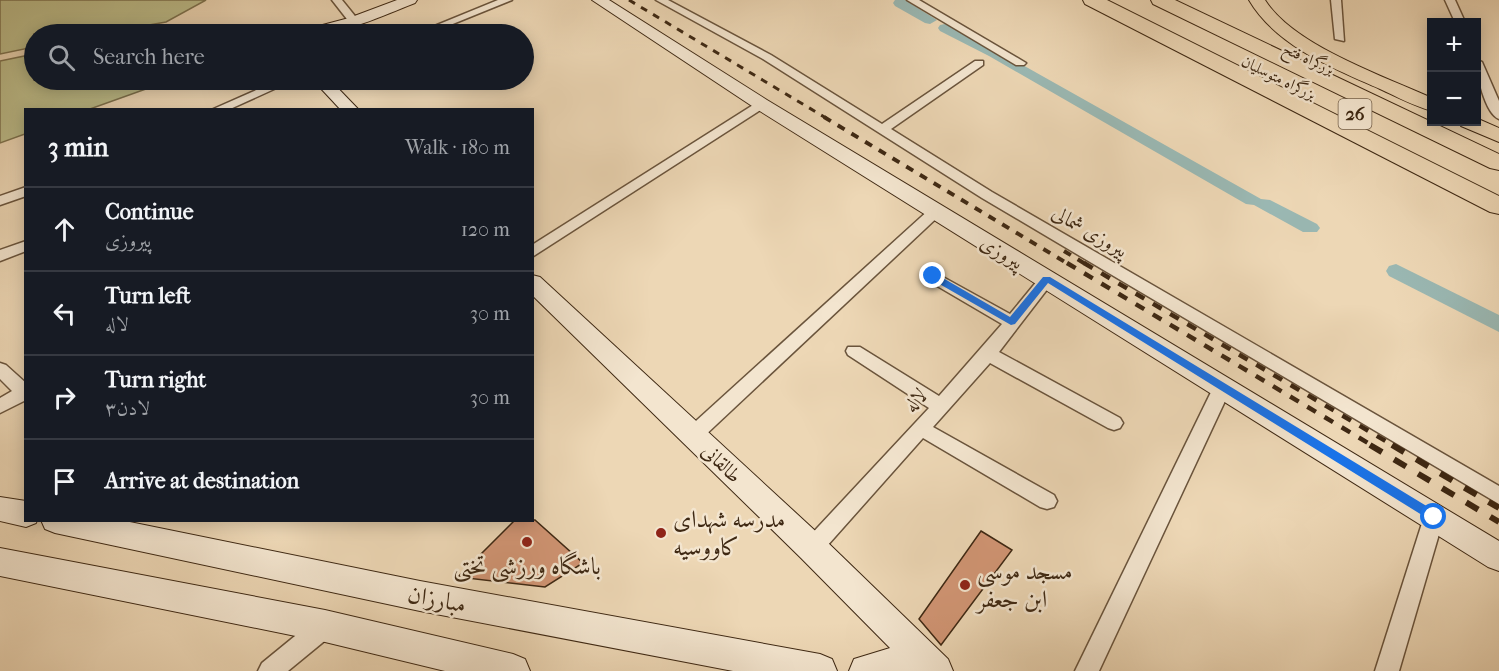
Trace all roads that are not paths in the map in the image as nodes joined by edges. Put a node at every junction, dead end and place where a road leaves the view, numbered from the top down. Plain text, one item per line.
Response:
1 (337, 0) edge
2 (410, 0) edge
3 (507, 0) edge
4 (598, 0) edge
5 (662, 0) edge
6 (912, 0) edge
7 (1092, 0) edge
8 (1125, 0) edge
9 (1160, 0) edge
10 (1187, 0) edge
11 (1257, 0) edge
12 (1336, 0) edge
13 (1450, 0) edge
14 (1458, 18) edge
15 (354, 21) junction
16 (343, 24) edge
17 (454, 24) edge
18 (1340, 39) dead end
19 (979, 63) dead end
20 (1020, 63) dead end
21 (1480, 72) edge
22 (264, 90) edge
23 (330, 90) edge
24 (1427, 103) edge
25 (761, 104) junction
26 (222, 108) edge
27 (347, 108) edge
28 (1427, 112) edge
29 (1499, 115) edge
30 (1456, 126) edge
31 (1477, 126) edge
32 (882, 130) junction
33 (1499, 136) edge
34 (1499, 145) edge
35 (1499, 163) edge
36 (1499, 184) edge
37 (24, 192) edge
38 (0, 201) edge
39 (1499, 206) edge
40 (936, 211) junction
41 (24, 246) edge
42 (534, 251) edge
43 (0, 256) edge
44 (933, 276) dead end
45 (1047, 279) junction
46 (534, 284) edge
47 (1011, 322) junction
48 (854, 351) dead end
49 (987, 354) junction
50 (0, 369) edge
51 (1223, 386) junction
52 (24, 391) edge
53 (24, 393) edge
54 (940, 405) junction
55 (0, 406) edge
56 (1114, 423) dead end
57 (920, 428) junction
58 (693, 435) junction
59 (1499, 496) edge
60 (1047, 501) dead end
61 (0, 509) edge
62 (24, 514) edge
63 (1434, 517) junction
64 (65, 522) edge
65 (812, 548) junction
66 (1499, 557) edge
67 (0, 562) edge
68 (325, 626) junction
69 (928, 664) edge
70 (270, 671) edge
71 (513, 671) edge
72 (820, 671) edge
73 (866, 671) edge
74 (1087, 671) edge
75 (1387, 671) edge

1 - 15 street
2 - 15 street
3 - 17 street
4 - 25 street, پیروزی
5 - 32 street, پیروزی شمالی
6 - 20 street
7 - 39 highway
8 - 36 highway, بزرگراه متوسلیان / 26
9 - 35 highway, بزرگراه متوسلیان / 26
10 - 28 highway, بزرگراه فتح
11 - 24 main road
12 - 18 street
13 - 14 street
15 - 16 street
19 - 32 street
21 - 29 street
22 - 26 street
23 - 27 street
25 - 40 street, پیروزی
25 - 42 street
30 - 34 highway
31 - 33 main road
32 - 59 street, پیروزی شمالی
37 - 38 street
40 - 45 street, پیروزی
40 - 58 street
41 - 43 street
44 - 47 street
45 - 47 street, لاله
45 - 51 street, پیروزی
46 - 58 street, طالقانی
47 - 49 street, لاله
48 - 54 street
49 - 54 street, لاله
49 - 56 street
50 - 52 street
51 - 63 street, پیروزی
51 - 74 street
53 - 55 street
54 - 57 street, لاله
57 - 60 street
57 - 65 street, لاله
58 - 65 street, طالقانی
61 - 62 street
63 - 66 street, پیروزی
63 - 75 street
64 - 72 street, مبارزان
65 - 69 street, طالقانی
67 - 68 street
68 - 70 street
68 - 71 street
69 - 73 street

